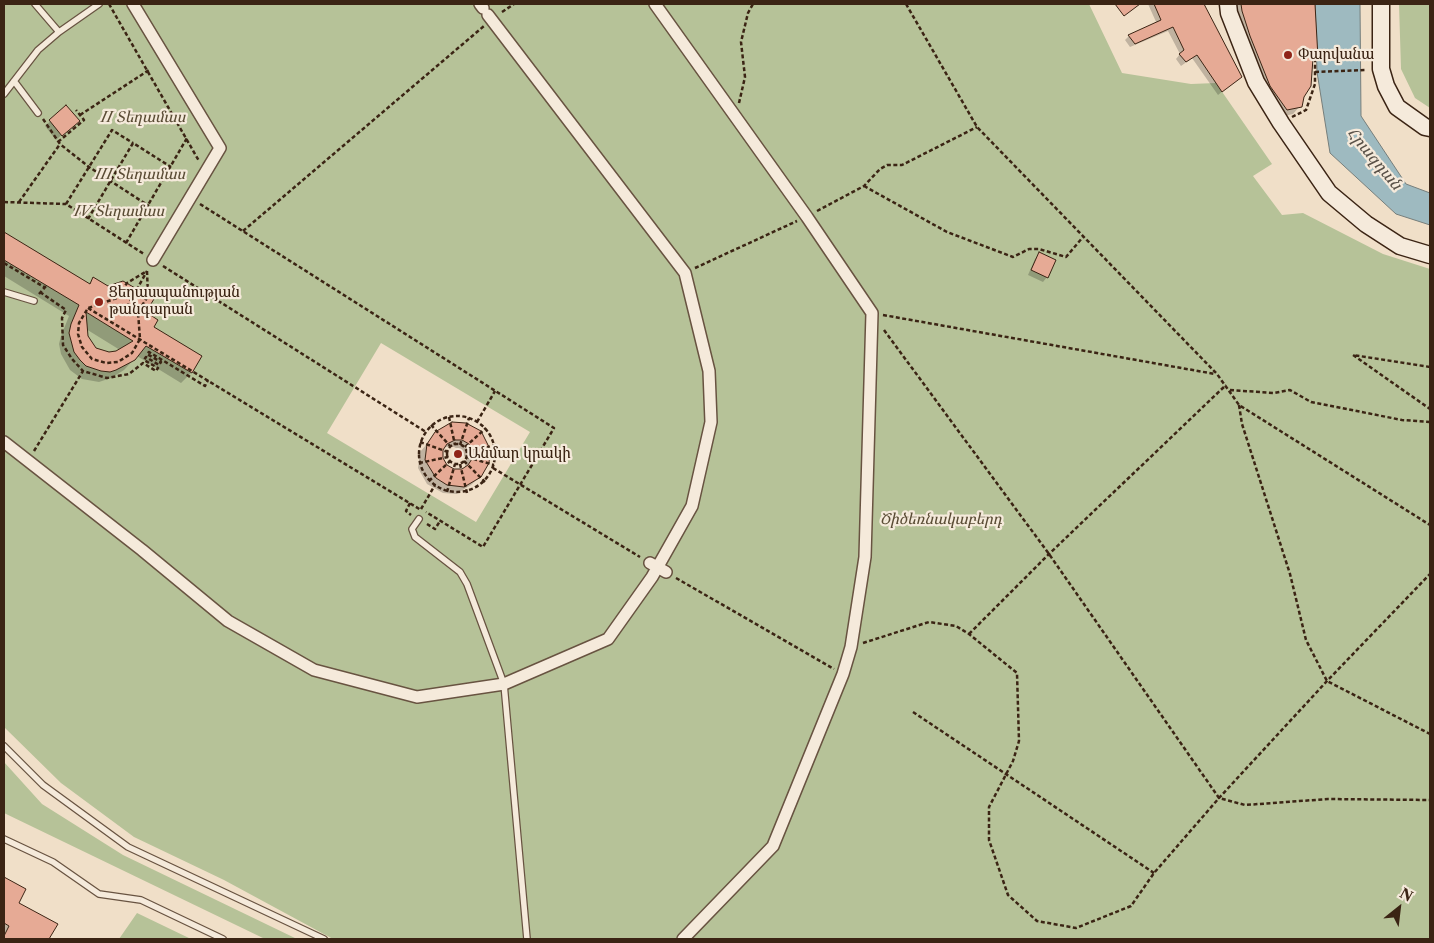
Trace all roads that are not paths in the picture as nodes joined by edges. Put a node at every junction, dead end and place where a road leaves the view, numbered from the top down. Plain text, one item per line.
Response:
1 (35, 4) edge
2 (98, 4) edge
3 (133, 4) edge
4 (655, 4) edge
5 (1228, 4) edge
6 (1381, 4) edge
7 (486, 12) edge
8 (59, 32) junction
9 (14, 81) junction
10 (4, 94) edge
11 (38, 113) road end
12 (1430, 128) edge
13 (1430, 256) edge
14 (153, 260) road end
15 (4, 292) edge
16 (34, 301) dead end
17 (4, 442) edge
18 (419, 519) road end
19 (504, 684) junction
20 (4, 746) edge
21 (4, 839) edge
22 (223, 939) edge
23 (324, 939) edge
24 (527, 939) edge
25 (683, 939) edge

1 - 8 lane
2 - 8 lane
3 - 14 street
4 - 25 street
5 - 13 street
6 - 12 street
7 - 19 street
8 - 9 lane
9 - 10 lane
9 - 11 lane
15 - 16 lane
17 - 19 street
18 - 19 lane
19 - 24 lane
20 - 23 lane
21 - 22 lane

